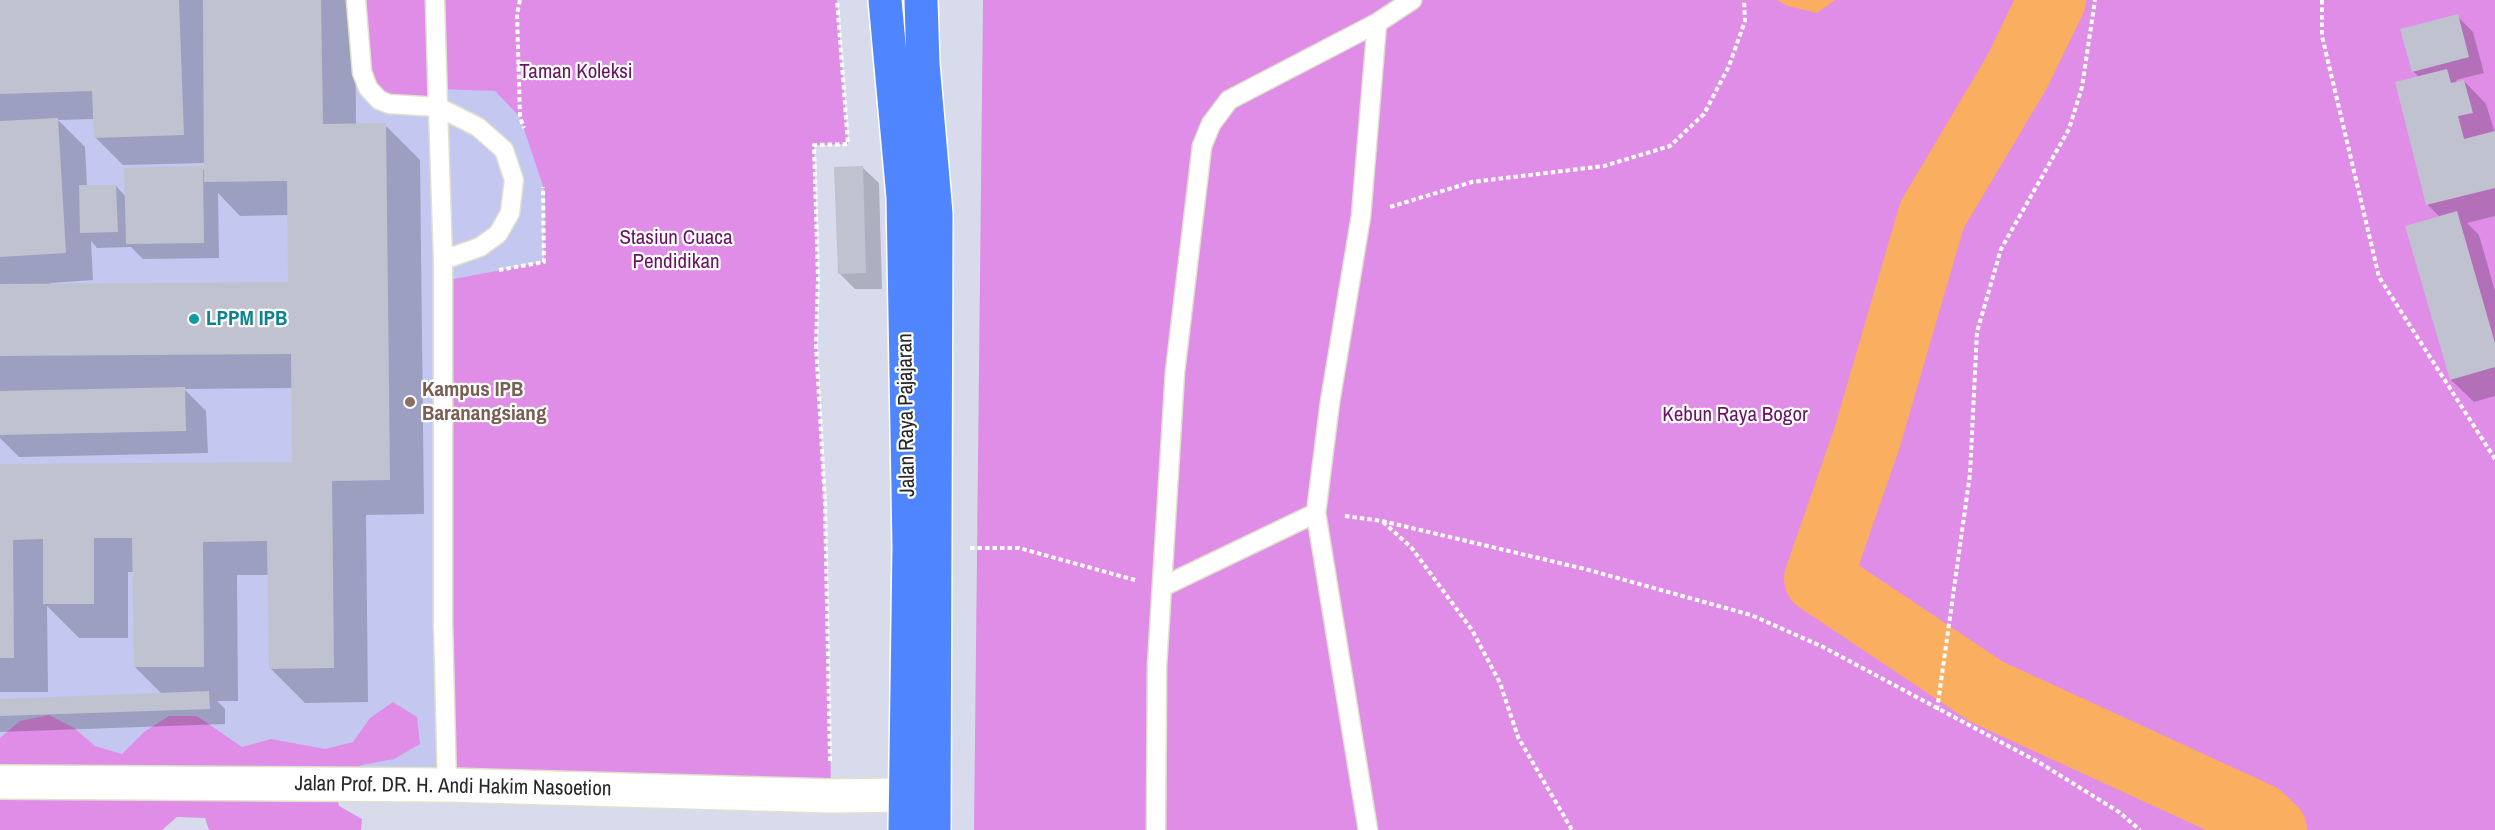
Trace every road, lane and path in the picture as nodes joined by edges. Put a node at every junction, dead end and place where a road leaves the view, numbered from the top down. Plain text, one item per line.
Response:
1 (356, 0) edge
2 (435, 0) edge
3 (837, 0) edge
4 (885, 0) edge
5 (921, 0) edge
6 (1412, 0) edge
7 (1744, 0) edge
8 (2095, 0) edge
9 (2322, 0) edge
10 (1377, 23) junction
11 (927, 92) junction
12 (438, 107) junction
13 (903, 197) junction
14 (1360, 216) junction
15 (443, 260) junction
16 (2495, 459) edge
17 (1316, 513) junction
18 (1382, 521) junction
19 (934, 547) junction
20 (1162, 587) junction
21 (1937, 710) junction
22 (0, 782) edge
23 (447, 785) junction
24 (905, 795) junction
25 (831, 796) junction
26 (904, 830) edge
27 (934, 830) edge
28 (1156, 830) edge
29 (1368, 830) edge
30 (1572, 830) edge
31 (2140, 830) edge

1 - 12 lane
2 - 12 lane
3 - 25 path
4 - 13 highway, Jalan Raya Pajajaran
5 - 11 highway
6 - 10 lane
7 - 14 path
8 - 21 path
9 - 16 path
10 - 14 lane
10 - 20 lane
11 - 13 highway
11 - 19 highway
12 - 15 lane
12 - 15 lane
13 - 24 highway, Jalan Raya Pajajaran
14 - 17 lane
15 - 23 lane
17 - 18 path
17 - 20 lane
17 - 29 lane
18 - 21 path
18 - 30 path
19 - 20 path
19 - 27 highway
20 - 28 lane
21 - 31 path
22 - 23 street, Jalan Prof. DR. H. Andi Hakim Nasoetion
23 - 25 street, Jalan Prof. DR. H. Andi Hakim Nasoetion
24 - 25 street, Jalan Prof. DR. H. Andi Hakim Nasoetion
24 - 26 highway, Jalan Raya Pajajaran

